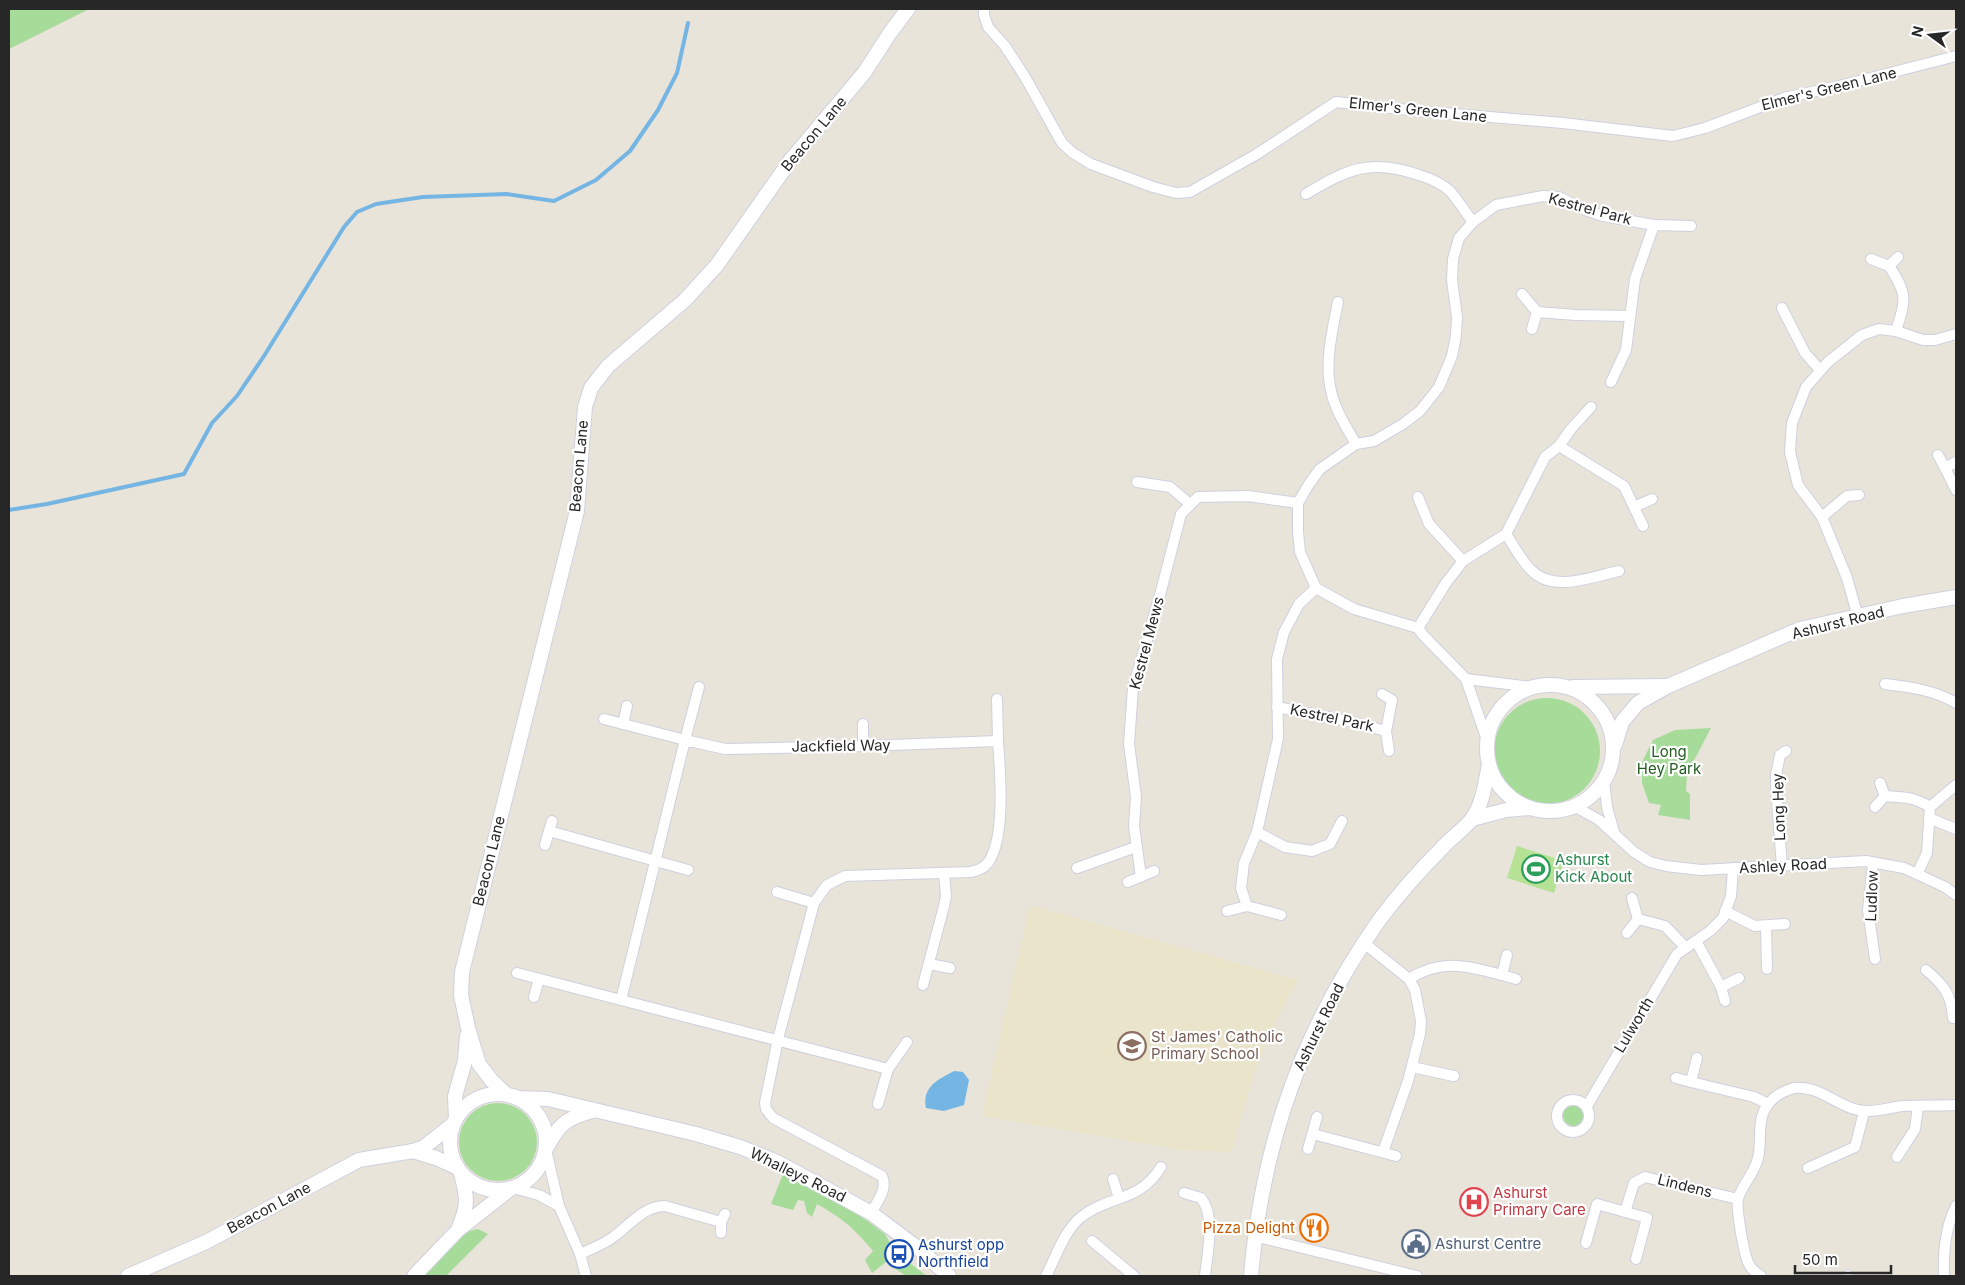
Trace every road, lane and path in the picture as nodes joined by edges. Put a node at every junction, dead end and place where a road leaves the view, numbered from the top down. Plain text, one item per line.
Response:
1 (908, 9) edge
2 (984, 9) edge
3 (1956, 56) edge
4 (1306, 194) dead end
5 (1472, 222) junction
6 (1654, 225) junction
7 (1691, 226) dead end
8 (1898, 257) dead end
9 (1872, 259) dead end
10 (1889, 266) junction
11 (1522, 294) dead end
12 (1338, 302) dead end
13 (1782, 308) dead end
14 (1537, 312) junction
15 (1629, 316) junction
16 (1532, 329) dead end
17 (1896, 330) junction
18 (1956, 334) edge
19 (1820, 370) junction
20 (1611, 382) dead end
21 (1591, 407) dead end
22 (1356, 444) junction
23 (1558, 446) junction
24 (1938, 455) dead end
25 (1956, 462) edge
26 (1945, 468) junction
27 (1137, 482) dead end
28 (1956, 490) edge
29 (1859, 495) dead end
30 (1418, 497) dead end
31 (1652, 500) dead end
32 (1298, 503) junction
33 (1190, 504) junction
34 (1634, 507) junction
35 (1822, 517) junction
36 (1643, 526) dead end
37 (1506, 534) junction
38 (1463, 561) junction
39 (1619, 571) dead end
40 (1316, 588) junction
41 (1956, 597) edge
42 (1858, 617) junction
43 (1418, 628) junction
44 (1466, 680) junction
45 (1885, 684) dead end
46 (1668, 686) junction
47 (699, 687) dead end
48 (1532, 687) junction
49 (1570, 687) junction
50 (1382, 694) dead end
51 (997, 699) dead end
52 (1956, 703) edge
53 (627, 706) dead end
54 (1277, 706) junction
55 (604, 719) dead end
56 (623, 724) junction
57 (863, 724) dead end
58 (1386, 731) junction
59 (685, 740) junction
60 (1486, 740) junction
61 (998, 741) junction
62 (863, 746) junction
63 (1613, 749) junction
64 (1389, 751) dead end
65 (1786, 751) dead end
66 (1489, 765) junction
67 (1604, 781) junction
68 (1880, 783) dead end
69 (1956, 785) edge
70 (1885, 796) junction
71 (1574, 806) junction
72 (1875, 807) dead end
73 (1930, 807) junction
74 (1530, 808) junction
75 (1929, 818) junction
76 (1342, 821) dead end
77 (1467, 823) junction
78 (1956, 829) edge
79 (1257, 832) junction
80 (1614, 832) junction
81 (545, 845) dead end
82 (1136, 847) junction
83 (656, 860) junction
84 (1872, 863) junction
85 (1782, 866) junction
86 (1077, 868) dead end
87 (1733, 868) junction
88 (688, 870) dead end
89 (1154, 871) dead end
90 (944, 874) junction
91 (1917, 874) junction
92 (1141, 877) junction
93 (1128, 882) dead end
94 (777, 892) dead end
95 (1956, 895) edge
96 (1632, 898) dead end
97 (814, 903) junction
98 (1247, 906) junction
99 (1227, 911) dead end
100 (1725, 911) junction
101 (1281, 915) dead end
102 (1638, 919) junction
103 (1785, 924) dead end
104 (1766, 926) junction
105 (1627, 933) dead end
106 (1696, 941) junction
107 (1364, 943) junction
108 (1686, 948) junction
109 (1507, 955) dead end
110 (1875, 959) dead end
111 (930, 964) junction
112 (950, 968) dead end
113 (1767, 969) dead end
114 (1926, 970) dead end
115 (517, 973) dead end
116 (1502, 975) junction
117 (1739, 978) dead end
118 (539, 979) junction
119 (1516, 979) dead end
120 (1410, 980) junction
121 (924, 985) dead end
122 (1721, 987) junction
123 (534, 997) dead end
124 (621, 1000) junction
125 (1725, 1001) dead end
126 (1954, 1002) edge
127 (1952, 1018) dead end
128 (468, 1028) junction
129 (778, 1040) junction
130 (907, 1042) dead end
131 (1697, 1058) dead end
132 (1412, 1067) junction
133 (888, 1069) junction
134 (1454, 1076) dead end
135 (1676, 1078) dead end
136 (1691, 1082) junction
137 (512, 1096) junction
138 (878, 1104) dead end
139 (1768, 1104) junction
140 (1587, 1106) dead end
141 (1918, 1106) junction
142 (1956, 1106) edge
143 (596, 1110) junction
144 (1864, 1112) junction
145 (1317, 1117) dead end
146 (454, 1122) junction
147 (1313, 1134) junction
148 (546, 1148) junction
149 (1308, 1149) dead end
150 (413, 1151) junction
151 (1383, 1152) junction
152 (1396, 1156) dead end
153 (1897, 1158) dead end
154 (1161, 1166) dead end
155 (1808, 1168) dead end
156 (460, 1171) junction
157 (1113, 1178) dead end
158 (512, 1188) junction
159 (1184, 1193) dead end
160 (1119, 1198) junction
161 (1738, 1199) junction
162 (559, 1206) junction
163 (1956, 1206) edge
164 (1625, 1212) junction
165 (871, 1213) junction
166 (722, 1223) dead end
167 (458, 1230) junction
168 (1254, 1236) junction
169 (1092, 1241) dead end
170 (1586, 1244) dead end
171 (580, 1254) junction
172 (1636, 1259) dead end
173 (128, 1276) edge
174 (414, 1276) edge
175 (586, 1276) edge
176 (949, 1276) edge
177 (1046, 1276) edge
178 (1134, 1276) edge
179 (1205, 1276) edge
180 (1251, 1276) edge
181 (1417, 1276) edge
182 (1760, 1276) edge
183 (1944, 1276) edge

1 - 128 street, Beacon Lane
2 - 3 street, Elmer's Green Lane
4 - 5 street
5 - 6 street, Kestrel Park
5 - 22 street, Kestrel Park
6 - 7 street, Kestrel Park
6 - 15 street, Kestrel Park
8 - 10 street
9 - 10 street
10 - 17 street
11 - 14 street
12 - 22 street
13 - 19 street
14 - 15 street
14 - 16 street
15 - 20 street, Kestrel Park
17 - 18 street
17 - 19 street
19 - 35 street
21 - 23 street
22 - 32 street, Kestrel Park
23 - 34 street
23 - 37 street
24 - 26 street
25 - 26 street
26 - 28 street
27 - 33 street
29 - 35 street
30 - 38 street
31 - 34 street
32 - 33 street
32 - 40 street
33 - 82 street, Kestrel Mews
34 - 36 street
35 - 42 street
37 - 38 street
37 - 39 street
38 - 43 street
40 - 43 street
40 - 54 street, Kestrel Park
41 - 42 street, Ashurst Road
42 - 46 street, Ashurst Road
43 - 44 street
44 - 48 street
44 - 60 street
45 - 52 street
46 - 49 street, Ashurst Road
46 - 63 street, Ashurst Road
47 - 59 street
48 - 49 street
48 - 60 street
49 - 63 street
50 - 58 street, Kestrel Park
51 - 61 street
53 - 56 street
54 - 58 street, Kestrel Park
54 - 79 street, Kestrel Park
55 - 56 street, Jackfield Way
56 - 59 street, Jackfield Way
57 - 62 street
58 - 64 street, Kestrel Park
59 - 62 street, Jackfield Way
59 - 83 street
60 - 66 street
61 - 62 street, Jackfield Way
61 - 90 street
63 - 67 street
65 - 85 street, Long Hey
66 - 74 street
66 - 77 street, Ashurst Road
67 - 71 street
67 - 80 street, Ashley Road
68 - 70 street
69 - 73 street
70 - 72 street
70 - 73 street
71 - 74 street
71 - 80 street, Ashley Road
73 - 75 street
74 - 77 street
75 - 78 street
75 - 91 street
76 - 79 street
77 - 107 street, Ashurst Road
79 - 98 street, Kestrel Park
80 - 87 street, Ashley Road
81 - 83 street
82 - 86 street
82 - 92 street, Kestrel Mews
83 - 88 street
83 - 124 street
84 - 85 street, Ashley Road
84 - 91 street, Ashley Road
84 - 110 street, Ludlow
85 - 87 street, Ashley Road
87 - 100 street, Lulworth
89 - 92 street
90 - 97 street
90 - 111 street
91 - 95 street, Ashley Road
92 - 93 street
94 - 97 street
96 - 102 street
97 - 129 street
98 - 99 street
98 - 101 street
100 - 104 street
100 - 106 street, Lulworth
102 - 105 street
102 - 108 street
103 - 104 street
104 - 113 street
106 - 108 street, Lulworth
106 - 122 street
107 - 120 street
107 - 168 street, Ashurst Road
108 - 140 street, Lulworth
109 - 116 street
111 - 112 street
111 - 121 street
114 - 126 street
115 - 118 street
116 - 119 street
116 - 120 street
117 - 122 street
118 - 123 street
118 - 124 street
120 - 132 street
122 - 125 street
124 - 129 street
126 - 127 street
128 - 137 street, Beacon Lane
128 - 146 street, Beacon Lane
129 - 133 street
129 - 165 street
130 - 133 street
131 - 136 street
132 - 134 street
132 - 151 street
133 - 138 street
135 - 136 street
136 - 139 street
137 - 143 street, Whalleys Road
137 - 146 street
137 - 148 street
139 - 144 street
139 - 161 street
141 - 142 street
141 - 144 street
141 - 153 street
143 - 148 street
143 - 165 street, Whalleys Road
144 - 155 street
145 - 147 street
146 - 150 street, Beacon Lane
146 - 156 street
147 - 149 street
147 - 151 street
148 - 158 street
148 - 162 street
150 - 156 street, Beacon Lane
150 - 173 street, Beacon Lane
151 - 152 street
154 - 160 street
156 - 158 street
156 - 167 street
157 - 160 street
158 - 162 street
158 - 167 street
159 - 179 street
160 - 177 street
161 - 164 street, Lindens
161 - 182 street
162 - 171 street
163 - 183 street
164 - 170 street
164 - 172 street
165 - 176 street, Whalleys Road
166 - 171 street
167 - 174 street
168 - 180 street, Ashurst Road
168 - 181 street
169 - 178 street
171 - 175 street

